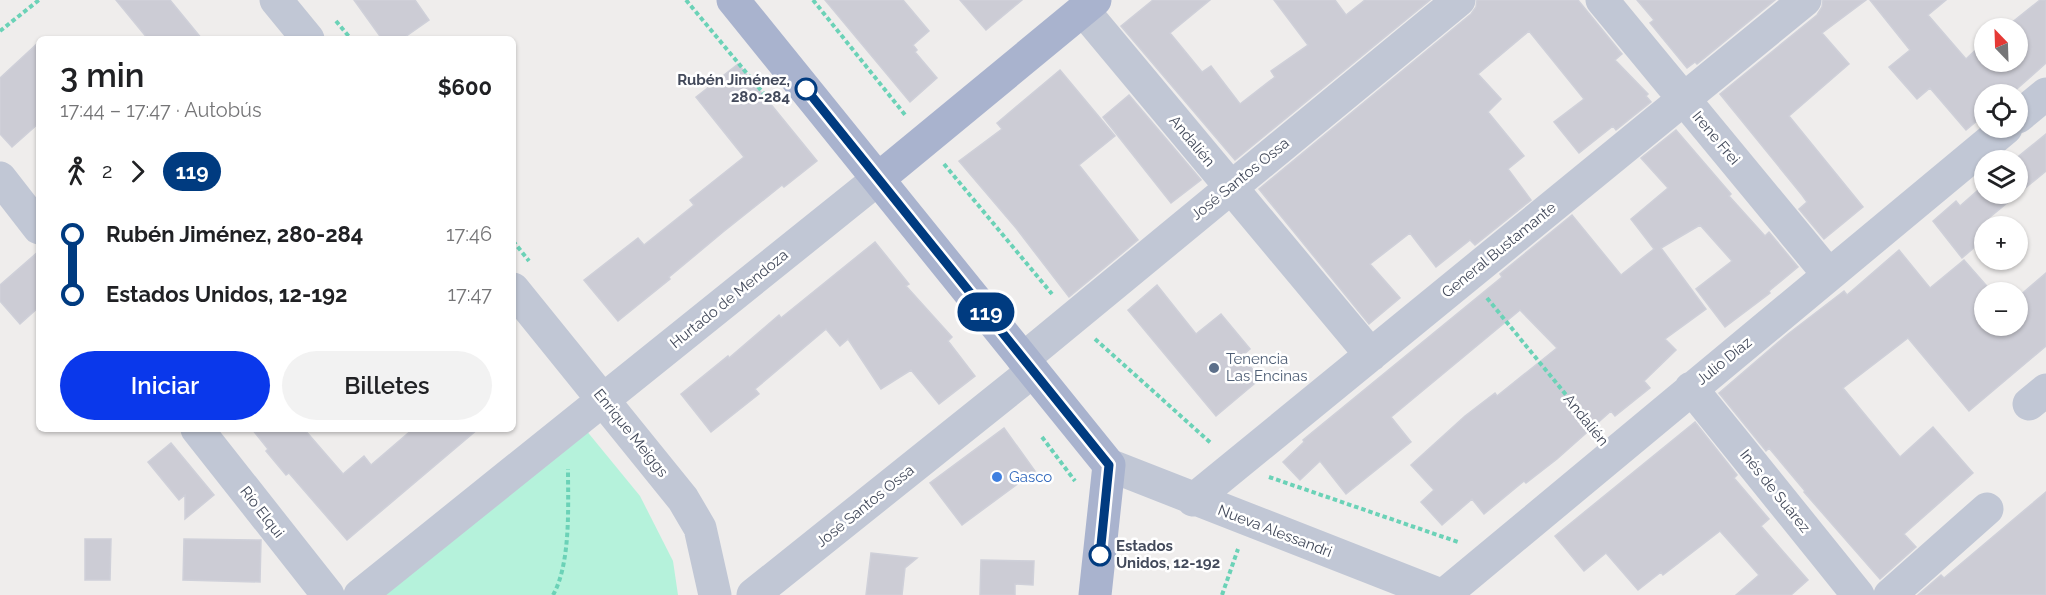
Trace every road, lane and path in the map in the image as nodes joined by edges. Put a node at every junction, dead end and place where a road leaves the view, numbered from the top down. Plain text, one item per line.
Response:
1 (39, 0) edge
2 (276, 0) edge
3 (733, 0) edge
4 (1459, 0) edge
5 (1602, 0) edge
6 (1805, 0) edge
7 (1089, 5) edge
8 (0, 31) edge
9 (306, 36) edge
10 (2046, 94) edge
11 (1684, 99) junction
12 (2028, 109) edge
13 (1994, 138) edge
14 (0, 178) edge
15 (878, 179) junction
16 (1230, 186) junction
17 (36, 224) edge
18 (1468, 275) junction
19 (1829, 275) junction
20 (516, 293) edge
21 (1371, 355) junction
22 (1028, 365) junction
23 (1691, 388) junction
24 (603, 399) junction
25 (571, 425) junction
26 (199, 432) edge
27 (1614, 453) junction
28 (1109, 465) junction
29 (1193, 500) junction
30 (1987, 509) dead end
31 (1238, 548) dead end
32 (328, 595) edge
33 (360, 595) edge
34 (552, 595) edge
35 (716, 595) edge
36 (753, 595) edge
37 (1095, 595) edge
38 (1222, 595) edge
39 (1443, 595) edge
40 (1858, 595) edge
41 (1890, 595) edge

1 - 8 path
2 - 9 street
3 - 15 main road
4 - 16 street, José Santos Ossa
5 - 11 street, Irene Frei
6 - 11 street, General Bustamante
7 - 15 main road, Hurtado de Mendoza
7 - 16 street, Andalién
10 - 12 street
11 - 18 street, General Bustamante
11 - 19 street, Irene Frei
13 - 19 street, Julio Díaz
14 - 17 street
15 - 22 main road
15 - 24 street, Hurtado de Mendoza
16 - 21 street, Andalién
16 - 22 street, José Santos Ossa
18 - 21 street, General Bustamante
18 - 27 path, Andalién
19 - 23 street, Julio Díaz
20 - 24 street, Enrique Meiggs
21 - 29 street, General Bustamante
22 - 28 main road
22 - 36 street, José Santos Ossa
23 - 27 street, Julio Díaz
23 - 40 street, Inés de Suárez
24 - 25 street, Hurtado de Mendoza
24 - 35 street, Enrique Meiggs
25 - 33 street, Hurtado de Mendoza
25 - 34 path
26 - 32 street, Río Elqui
27 - 39 street, Julio Díaz
28 - 29 street, Nueva Alessandri
28 - 37 main road
29 - 39 street, Nueva Alessandri
30 - 41 street
31 - 38 path

